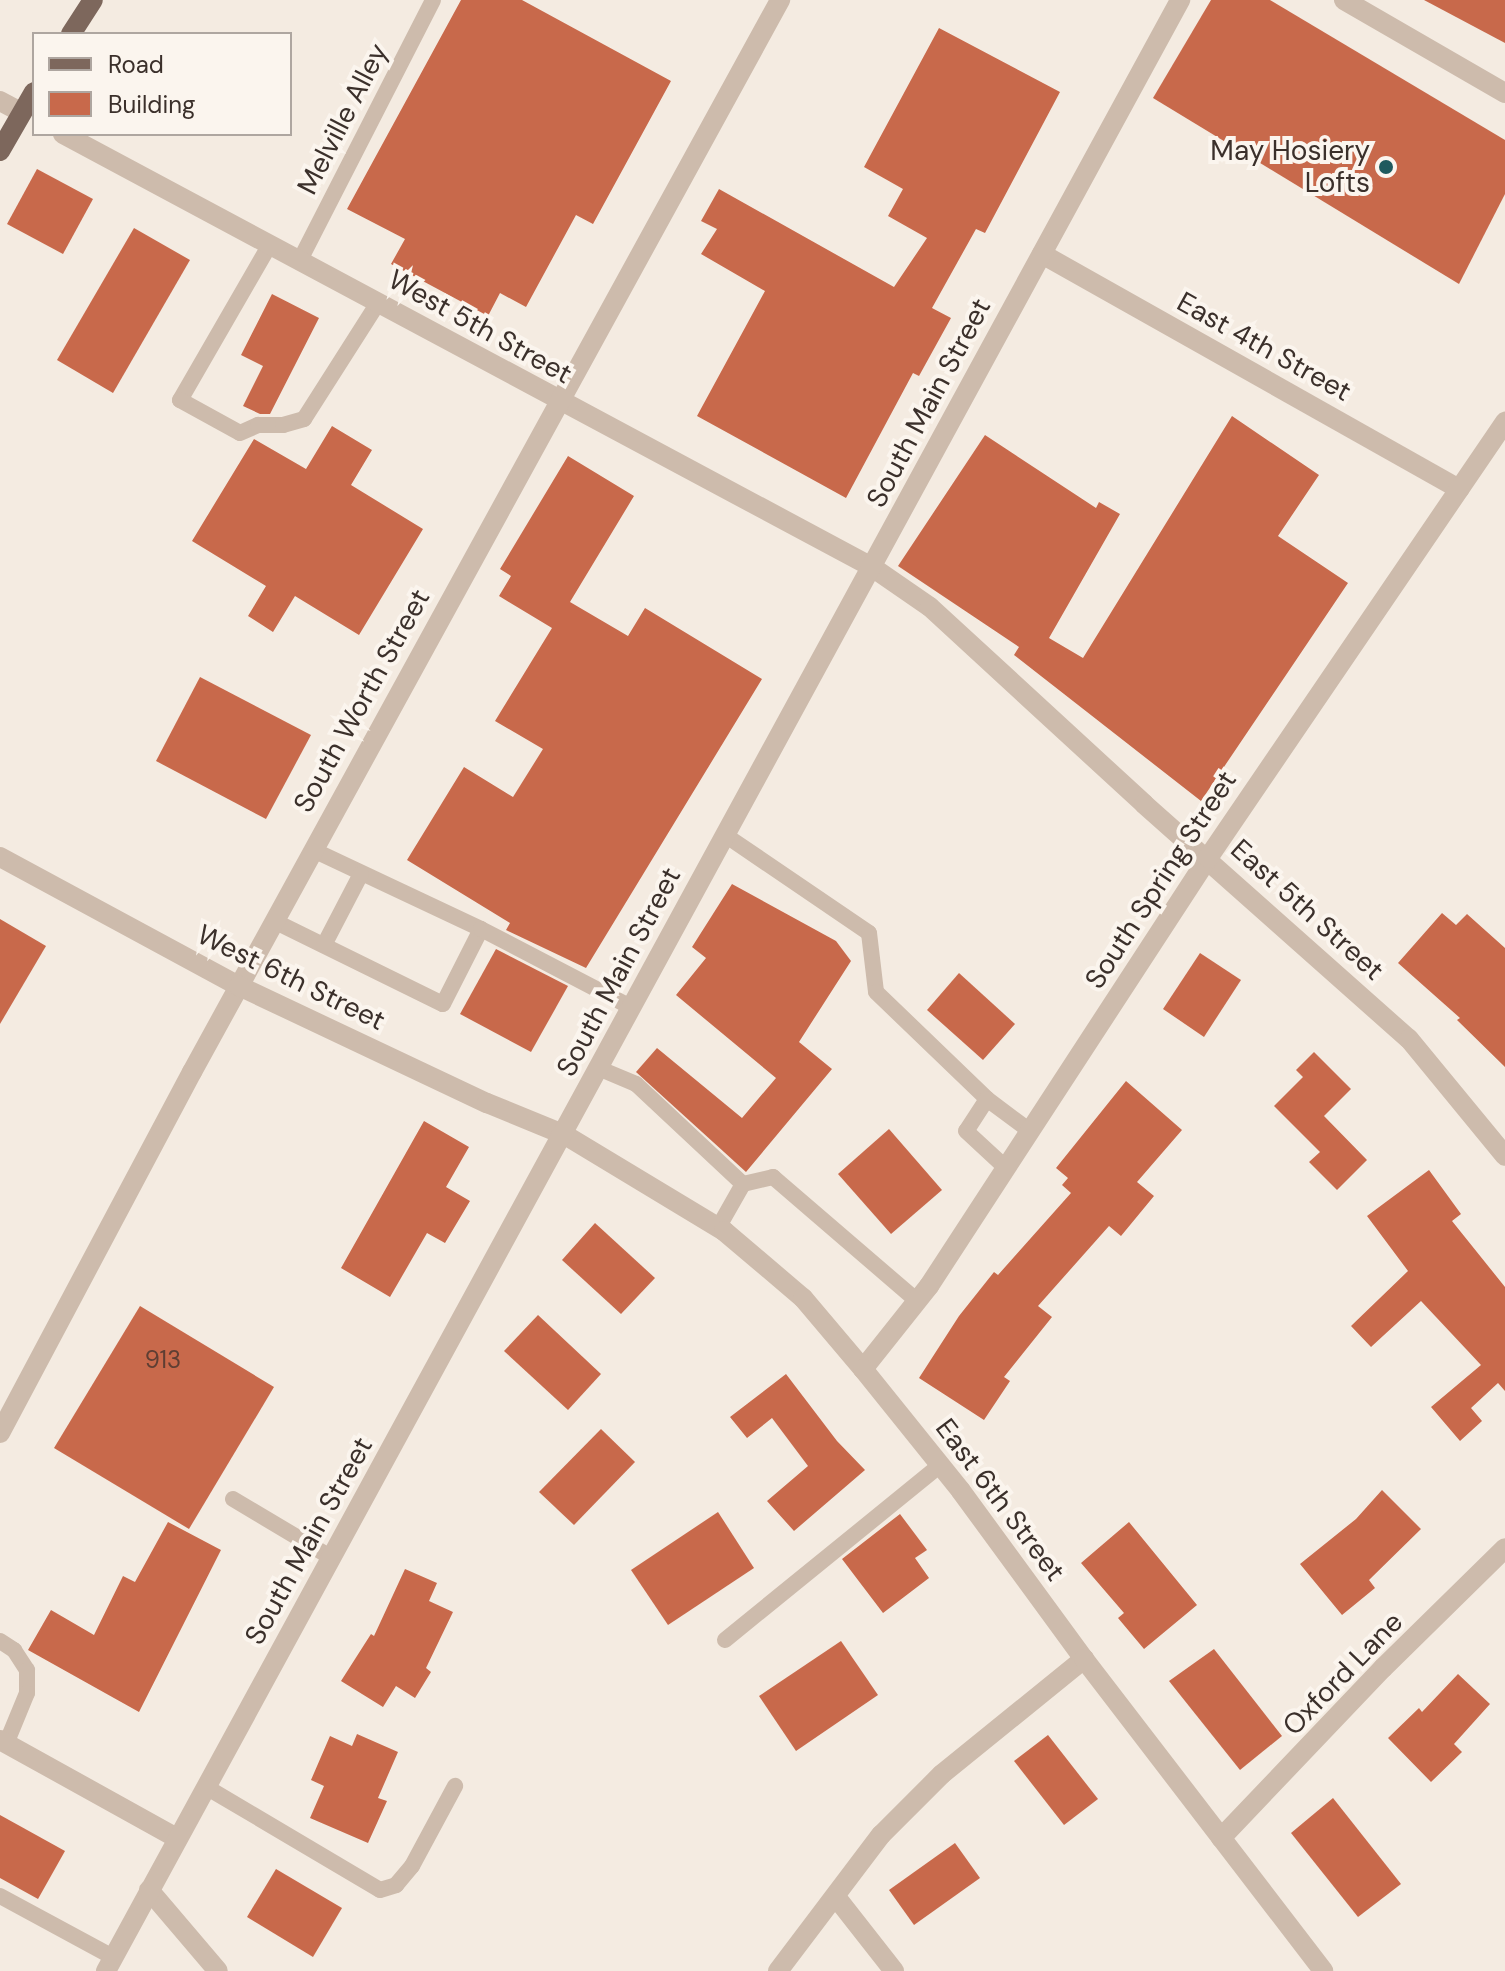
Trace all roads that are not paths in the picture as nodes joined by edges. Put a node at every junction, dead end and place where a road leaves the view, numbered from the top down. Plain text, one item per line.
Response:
1 (80, 0) edge
2 (93, 0) edge
3 (433, 0) edge
4 (780, 0) edge
5 (1180, 0) edge
6 (1344, 0) edge
7 (65, 32) edge
8 (72, 32) edge
9 (1505, 93) edge
10 (0, 101) edge
11 (28, 115) edge
12 (67, 136) edge
13 (0, 151) edge
14 (269, 246) junction
15 (1042, 254) junction
16 (299, 262) junction
17 (378, 303) junction
18 (558, 401) junction
19 (1505, 422) edge
20 (1459, 489) junction
21 (872, 567) junction
22 (725, 835) junction
23 (313, 850) junction
24 (0, 857) edge
25 (1208, 858) junction
26 (361, 874) junction
27 (274, 921) junction
28 (481, 929) junction
29 (324, 945) junction
30 (239, 986) junction
31 (631, 1007) junction
32 (598, 1068) junction
33 (987, 1099) junction
34 (1030, 1131) junction
35 (565, 1135) junction
36 (1505, 1156) edge
37 (1006, 1168) junction
38 (743, 1184) junction
39 (718, 1228) junction
40 (917, 1301) junction
41 (863, 1369) junction
42 (0, 1433) edge
43 (940, 1465) junction
44 (233, 1499) dead end
45 (1505, 1548) edge
46 (332, 1558) junction
47 (725, 1640) dead end
48 (0, 1641) edge
49 (1084, 1659) junction
50 (3, 1742) edge
51 (455, 1786) dead end
52 (206, 1787) junction
53 (177, 1838) junction
54 (1221, 1838) junction
55 (149, 1890) junction
56 (0, 1896) edge
57 (836, 1897) junction
58 (110, 1964) edge
59 (218, 1971) edge
60 (778, 1971) edge
61 (894, 1971) edge
62 (1323, 1971) edge

1 - 7 main road
2 - 8 main road
3 - 16 lane, Melville Alley
4 - 18 street, South Worth Street
5 - 15 street, South Main Street
6 - 9 street
10 - 11 street
11 - 13 main road
12 - 14 street, West 5th Street
14 - 16 street, West 5th Street
14 - 17 lane
15 - 20 street, East 4th Street
15 - 21 street, South Main Street
16 - 17 street, West 5th Street
17 - 18 street, West 5th Street
18 - 21 street, West 5th Street
18 - 23 street, South Worth Street
19 - 20 street, South Spring Street
20 - 25 street, South Spring Street
21 - 22 street, South Main Street
21 - 25 street, East 5th Street
22 - 31 street, South Main Street
22 - 33 lane
23 - 26 lane
23 - 27 street, South Worth Street
24 - 30 street, West 6th Street
25 - 34 street, South Spring Street
25 - 36 street, East 5th Street
26 - 28 lane
26 - 29 lane
27 - 29 lane
27 - 30 street, South Worth Street
28 - 29 lane
28 - 31 lane
30 - 35 street, West 6th Street
30 - 42 street, South Worth Street
31 - 32 street, South Main Street
32 - 35 street, South Main Street
32 - 38 lane
33 - 34 lane
33 - 37 lane
34 - 37 street, South Spring Street
35 - 39 street, East 6th Street
35 - 46 street, South Main Street
37 - 40 street, South Spring Street
38 - 39 lane
38 - 40 lane
39 - 41 street, East 6th Street
40 - 41 street, South Spring Street
41 - 43 street, East 6th Street
43 - 47 lane
43 - 49 street, East 6th Street
44 - 46 lane
45 - 54 street, Oxford Lane
46 - 52 street, South Main Street
48 - 50 lane
49 - 54 street, East 6th Street
49 - 57 street
50 - 53 street
51 - 52 lane
52 - 53 street, South Main Street
53 - 55 street, South Main Street
54 - 62 street, East 6th Street
55 - 58 street, South Main Street
55 - 59 street
56 - 58 lane
57 - 60 street
57 - 61 street

